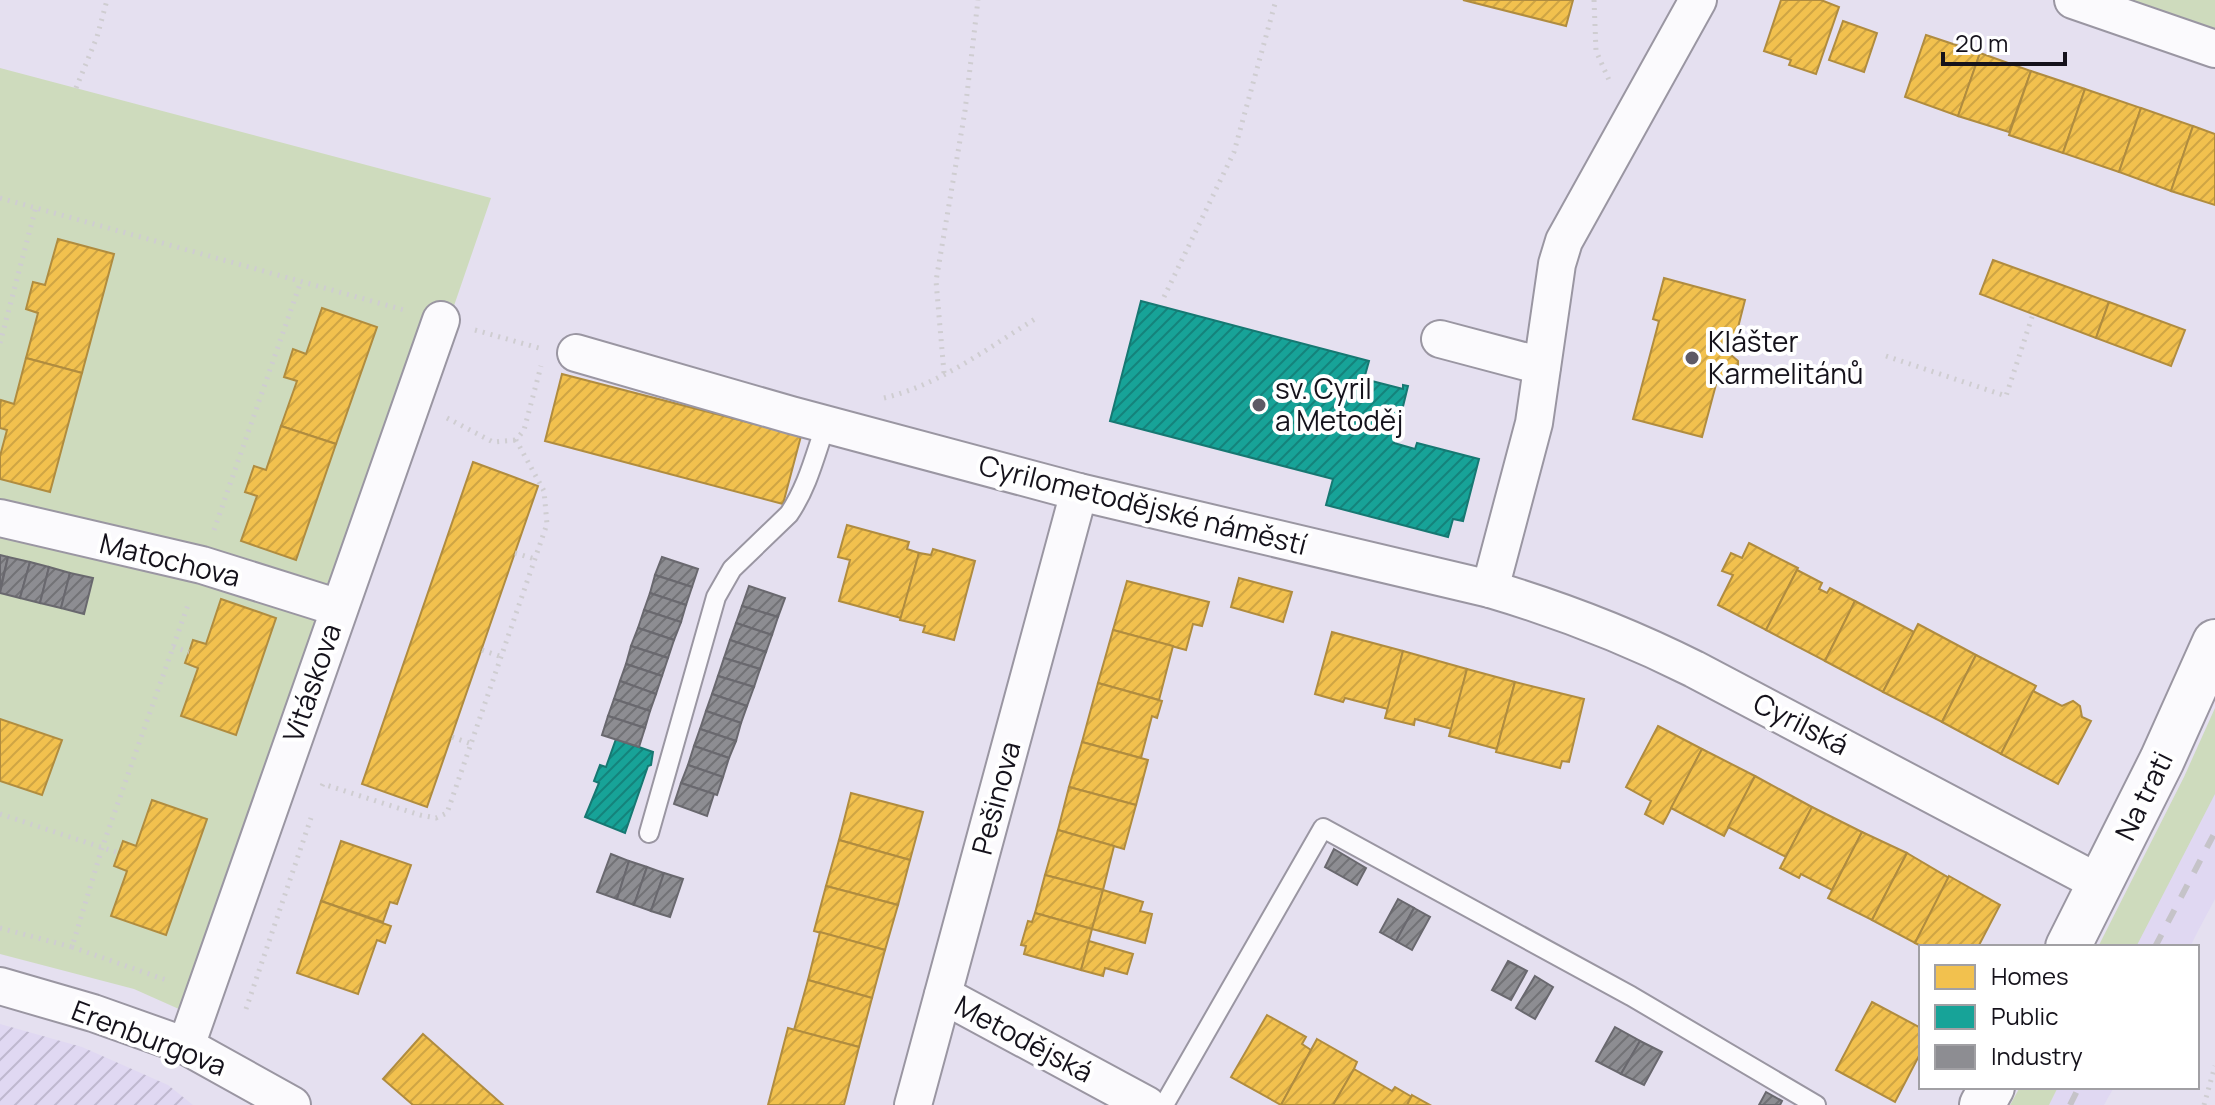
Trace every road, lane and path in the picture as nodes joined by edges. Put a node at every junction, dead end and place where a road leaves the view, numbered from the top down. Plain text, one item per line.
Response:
1 (107, 0) edge
2 (978, 0) edge
3 (1276, 0) edge
4 (1594, 0) edge
5 (1698, 0) edge
6 (2073, 0) edge
7 (2215, 49) edge
8 (76, 88) dead end
9 (1641, 103) junction
10 (0, 198) edge
11 (36, 207) junction
12 (1164, 297) dead end
13 (2033, 314) dead end
14 (1035, 319) dead end
15 (441, 320) dead end
16 (1440, 339) dead end
17 (0, 343) edge
18 (576, 353) dead end
19 (1886, 356) dead end
20 (541, 363) dead end
21 (1542, 366) junction
22 (944, 373) junction
23 (870, 397) dead end
24 (438, 414) dead end
25 (826, 424) junction
26 (516, 440) junction
27 (1079, 492) junction
28 (0, 518) edge
29 (210, 542) dead end
30 (515, 553) dead end
31 (535, 559) junction
32 (1490, 589) junction
33 (191, 594) dead end
34 (339, 608) junction
35 (2215, 642) edge
36 (173, 647) junction
37 (482, 650) dead end
38 (189, 652) dead end
39 (502, 657) junction
40 (452, 737) dead end
41 (472, 744) junction
42 (318, 799) dead end
43 (0, 814) edge
44 (313, 814) dead end
45 (649, 833) dead end
46 (102, 848) junction
47 (119, 853) dead end
48 (2101, 884) junction
49 (0, 928) edge
50 (2069, 945) edge
51 (72, 947) junction
52 (171, 982) dead end
53 (0, 986) edge
54 (943, 995) junction
55 (246, 1009) dead end
56 (186, 1046) junction
57 (2215, 1066) edge
58 (292, 1105) edge
59 (913, 1105) edge
60 (1147, 1105) edge
61 (1164, 1105) edge
62 (1816, 1105) edge
63 (2204, 1105) edge

1 - 8 path
2 - 22 path
3 - 12 path
4 - 9 path
5 - 9 street
6 - 7 street
9 - 21 street
10 - 11 path
11 - 17 path
11 - 29 path
13 - 19 path
14 - 22 path
15 - 34 street, Vitáskova
16 - 21 street
18 - 25 street, Cyrilometodějské náměstí
20 - 26 path
21 - 32 street
22 - 23 path
24 - 26 path
25 - 27 street, Cyrilometodějské náměstí
25 - 45 lane
26 - 31 path
27 - 32 street, Cyrilometodějské náměstí
27 - 54 street, Pešinova
28 - 34 street, Matochova
30 - 31 path
31 - 39 path
32 - 48 street, Cyrilská
33 - 36 path
34 - 56 street, Vitáskova
35 - 48 main road, Na trati
36 - 38 path
36 - 46 path
37 - 39 path
39 - 41 path
40 - 41 path
41 - 42 path
43 - 46 path
44 - 55 path
46 - 47 path
46 - 51 path
48 - 50 main road, Na trati
49 - 51 path
51 - 52 path
53 - 56 street, Erenburgova
54 - 59 street, Pešinova
54 - 60 street, Metodějská
56 - 58 street, Erenburgova
57 - 63 path
61 - 62 lane

